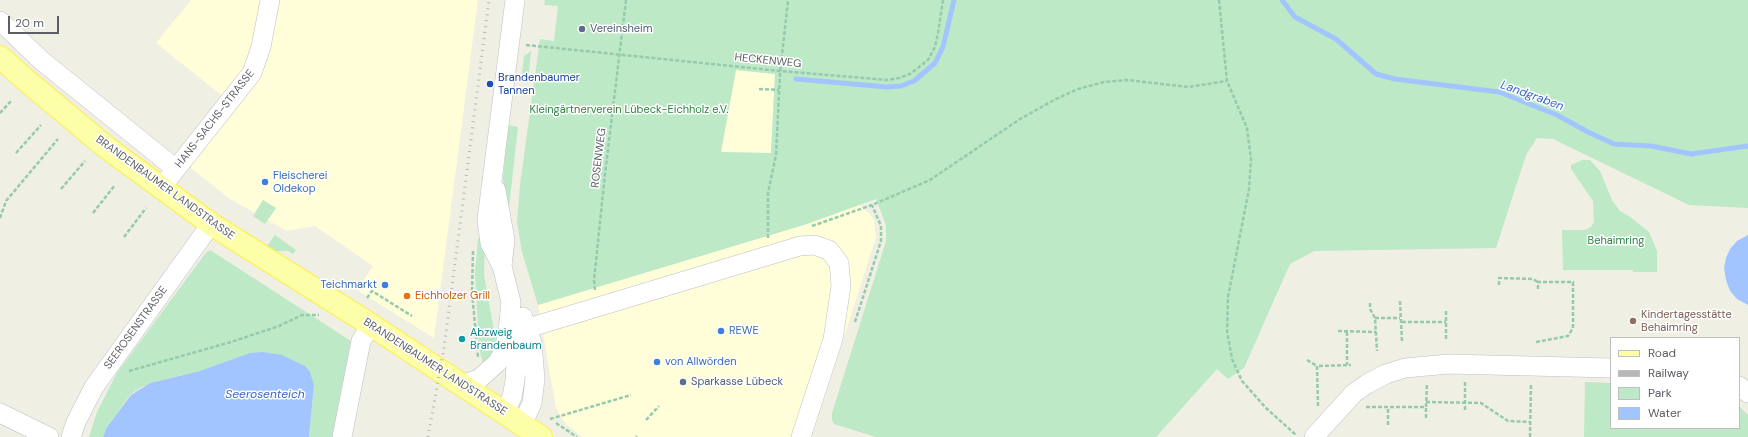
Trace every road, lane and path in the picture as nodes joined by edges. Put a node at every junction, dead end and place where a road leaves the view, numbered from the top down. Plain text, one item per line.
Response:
1 (270, 0) edge
2 (515, 0) edge
3 (626, 0) edge
4 (788, 0) edge
5 (943, 0) edge
6 (1219, 0) edge
7 (0, 21) edge
8 (539, 46) dead end
9 (619, 54) junction
10 (0, 57) edge
11 (780, 73) junction
12 (1227, 81) junction
13 (758, 89) dead end
14 (779, 90) junction
15 (12, 100) dead end
16 (0, 113) edge
17 (41, 125) dead end
18 (58, 139) dead end
19 (16, 154) dead end
20 (85, 161) dead end
21 (176, 169) junction
22 (115, 185) dead end
23 (161, 188) junction
24 (61, 189) dead end
25 (872, 205) dead end
26 (146, 208) dead end
27 (93, 213) dead end
28 (0, 218) edge
29 (211, 224) junction
30 (124, 237) dead end
31 (768, 240) dead end
32 (473, 247) dead end
33 (1538, 282) junction
34 (1498, 285) dead end
35 (1538, 290) dead end
36 (597, 294) dead end
37 (367, 298) dead end
38 (1400, 301) dead end
39 (511, 302) junction
40 (1370, 303) dead end
41 (1446, 311) dead end
42 (323, 315) dead end
43 (412, 316) dead end
44 (1375, 318) junction
45 (1400, 318) junction
46 (510, 322) junction
47 (1402, 322) junction
48 (1446, 322) junction
49 (371, 325) junction
50 (528, 328) junction
51 (1338, 331) dead end
52 (1347, 332) junction
53 (1376, 332) junction
54 (1446, 339) dead end
55 (1402, 342) dead end
56 (1536, 342) dead end
57 (1377, 351) dead end
58 (478, 360) dead end
59 (1307, 360) dead end
60 (1347, 365) junction
61 (1351, 365) dead end
62 (1317, 366) junction
63 (1610, 368) edge
64 (124, 372) dead end
65 (1465, 375) dead end
66 (1531, 377) dead end
67 (1426, 381) dead end
68 (461, 385) junction
69 (1740, 387) edge
70 (1748, 393) edge
71 (631, 395) dead end
72 (1426, 402) junction
73 (1465, 403) junction
74 (659, 406) dead end
75 (1365, 407) dead end
76 (1388, 407) junction
77 (1426, 407) junction
78 (1465, 410) dead end
79 (1318, 411) dead end
80 (0, 413) edge
81 (504, 413) junction
82 (1426, 418) dead end
83 (646, 420) dead end
84 (1530, 422) junction
85 (522, 425) junction
86 (1388, 425) dead end
87 (549, 426) edge
88 (49, 437) edge
89 (71, 437) edge
90 (342, 437) edge
91 (577, 437) edge
92 (801, 437) edge
93 (1298, 437) edge
94 (1314, 437) edge
95 (1530, 437) edge

1 - 21 street, HANS-SACHS-STRASSE
2 - 39 street
3 - 9 path, ROSENWEG
4 - 11 path
5 - 11 path, HECKENWEG
6 - 12 path
7 - 21 street, BRANDENBAUMER LANDSTRASSE
8 - 9 path, HECKENWEG
9 - 11 path, HECKENWEG
9 - 36 path, ROSENWEG
10 - 23 main road, BRANDENBAUMER LANDSTRASSE
11 - 14 path
12 - 25 path
12 - 93 path
13 - 14 path
14 - 31 path
15 - 16 path
17 - 19 path
18 - 28 path
20 - 24 path
21 - 23 street, HANS-SACHS-STRASSE
22 - 27 path
23 - 29 main road, BRANDENBAUMER LANDSTRASSE
26 - 30 path
29 - 49 main road, BRANDENBAUMER LANDSTRASSE
29 - 89 street, SEEROSENSTRASSE
32 - 58 path
33 - 34 path
33 - 35 path
33 - 56 path
37 - 43 path
38 - 45 path
39 - 46 street
39 - 50 street
40 - 44 path
41 - 48 path
42 - 64 path
44 - 45 path
44 - 53 path
45 - 47 path
46 - 50 street
46 - 68 street
46 - 81 street
47 - 48 path
47 - 55 path
48 - 54 path
49 - 68 main road, BRANDENBAUMER LANDSTRASSE
49 - 90 street
50 - 85 street
50 - 92 street
51 - 52 path
52 - 53 path
52 - 60 path
53 - 57 path
59 - 62 path
60 - 61 path
60 - 62 path
62 - 79 path
63 - 94 street
65 - 73 path
66 - 84 path
67 - 72 path
68 - 81 main road, BRANDENBAUMER LANDSTRASSE
69 - 70 street
71 - 87 path
72 - 73 path
72 - 77 path
73 - 78 path
73 - 84 path
74 - 83 path
75 - 76 path
76 - 77 path
76 - 86 path
77 - 82 path
80 - 88 street
81 - 85 main road, BRANDENBAUMER LANDSTRASSE
84 - 95 path
85 - 87 main road, BRANDENBAUMER LANDSTRASSE
87 - 91 path

